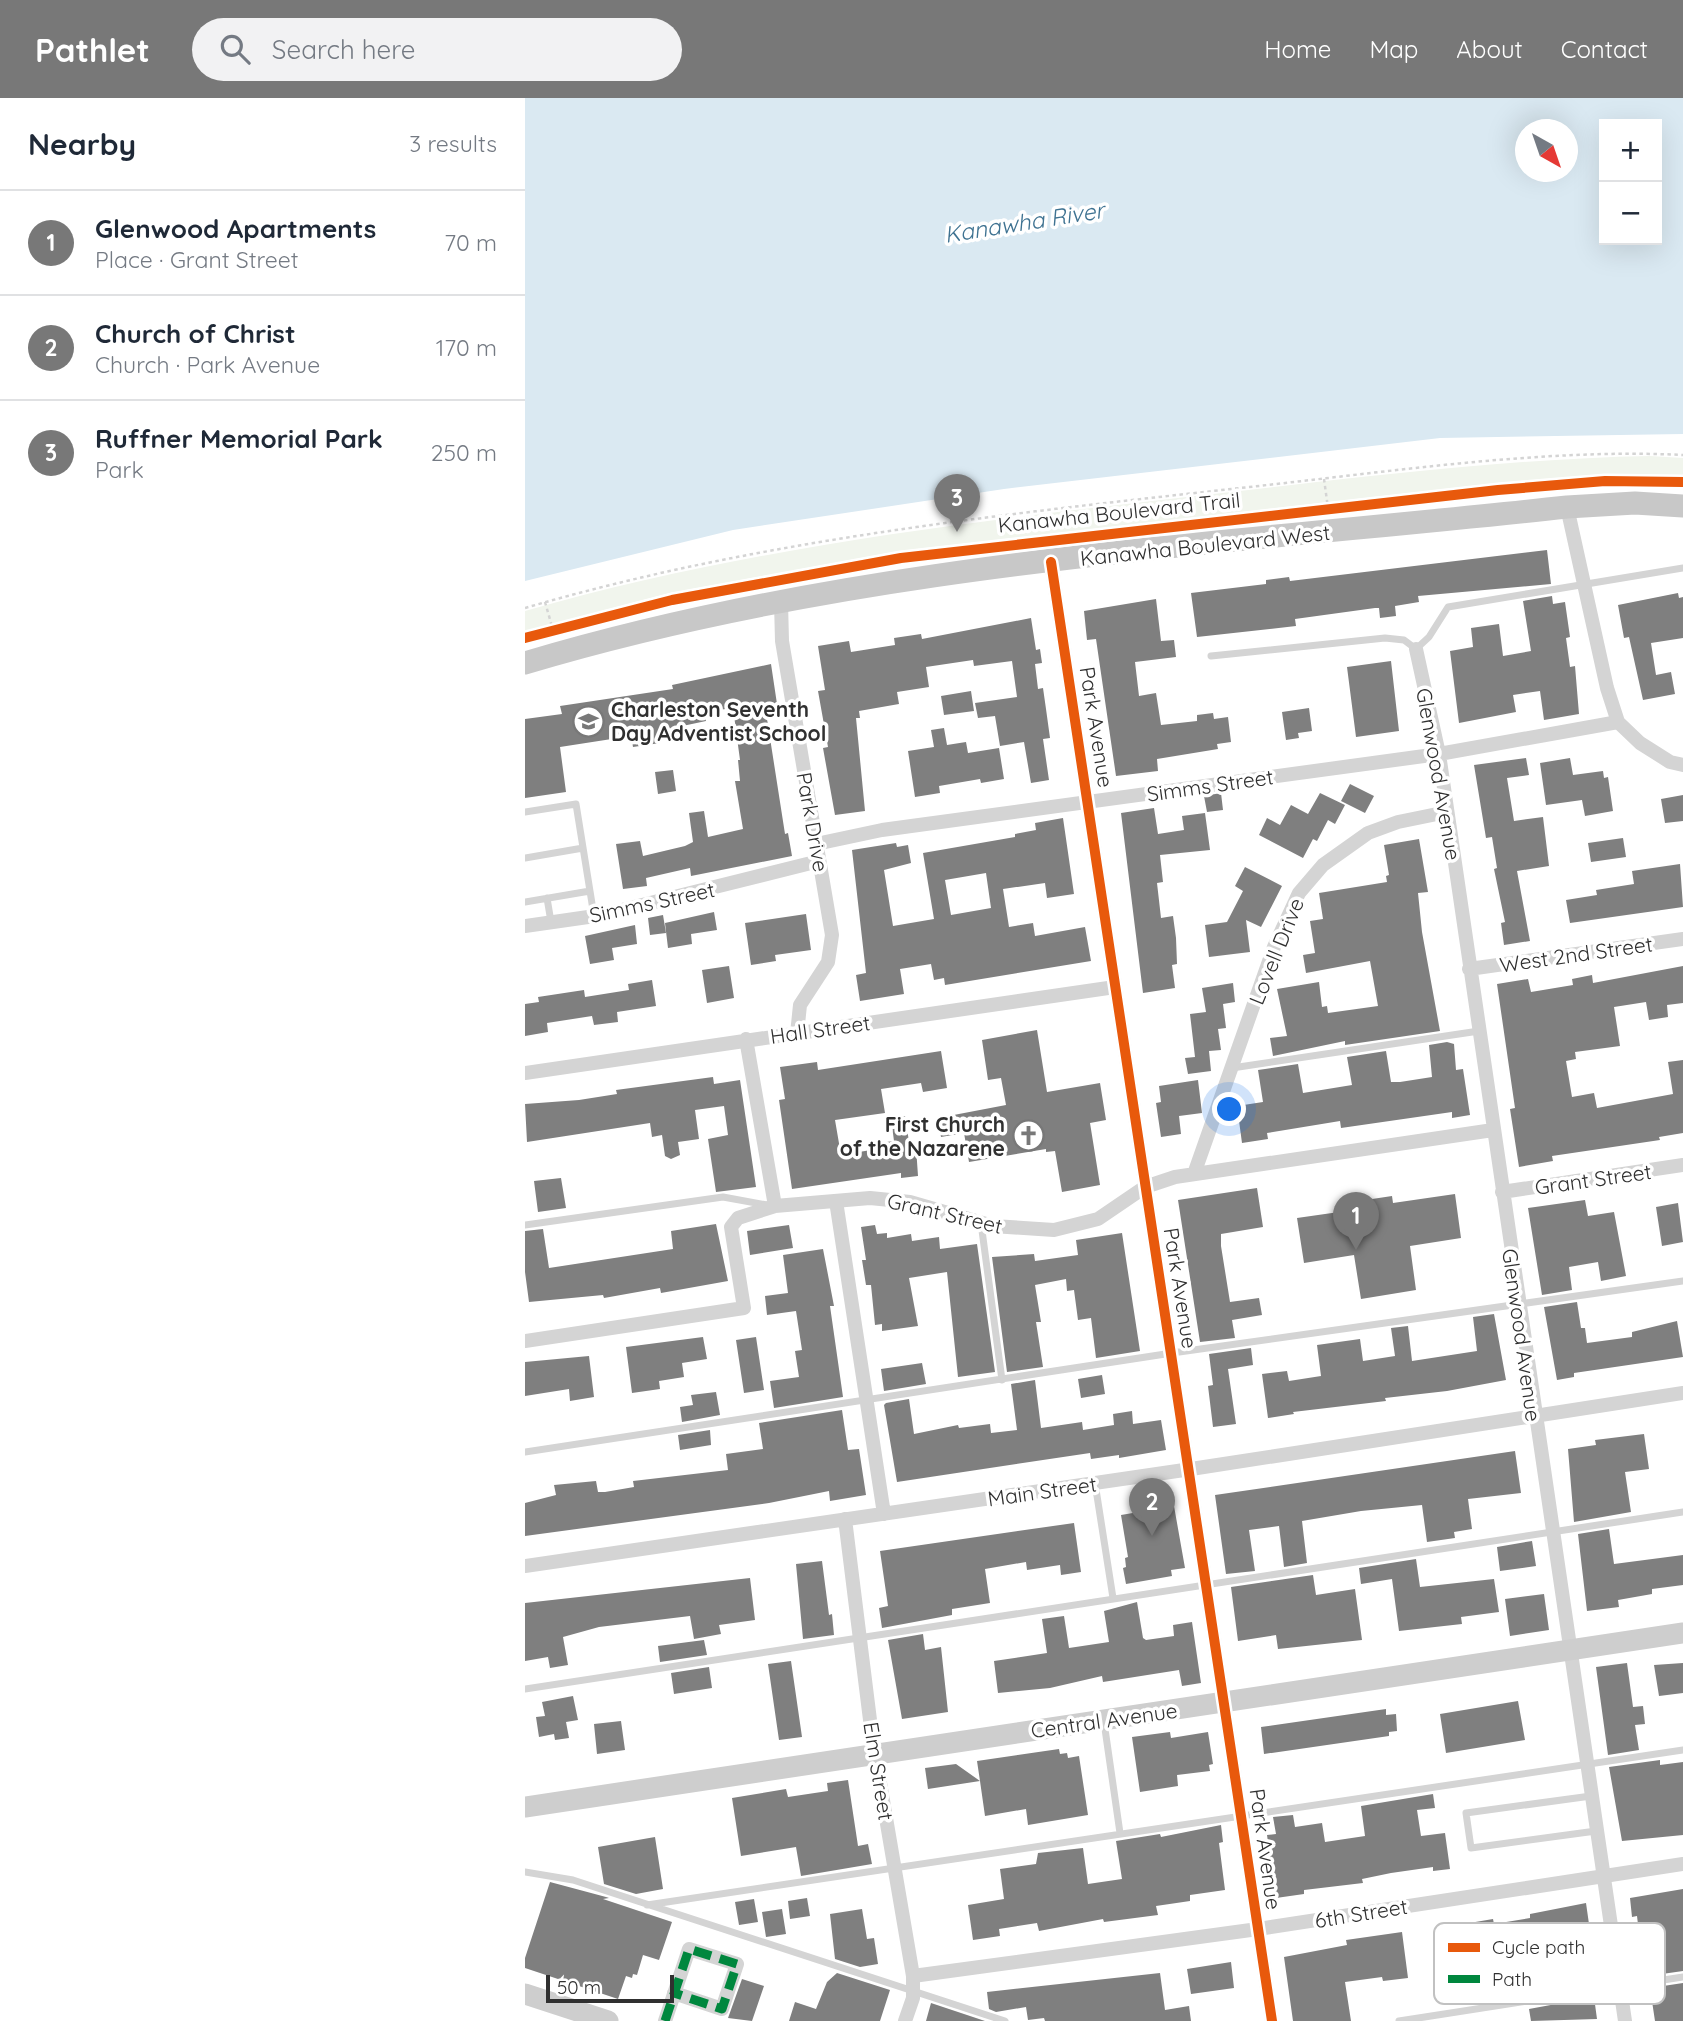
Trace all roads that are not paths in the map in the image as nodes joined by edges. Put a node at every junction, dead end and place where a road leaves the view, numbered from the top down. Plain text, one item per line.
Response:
1 (1683, 506) edge
2 (1567, 507) junction
3 (1051, 562) junction
4 (1683, 568) edge
5 (1584, 586) junction
6 (781, 602) junction
7 (1416, 649) junction
8 (1211, 656) dead end
9 (525, 663) edge
10 (1618, 722) junction
11 (1439, 754) junction
12 (1683, 765) edge
13 (1090, 802) junction
14 (525, 812) edge
15 (1447, 812) junction
16 (816, 845) junction
17 (583, 848) junction
18 (525, 858) edge
19 (819, 861) junction
20 (590, 891) junction
21 (547, 898) junction
22 (525, 902) edge
23 (594, 916) junction
24 (551, 922) junction
25 (525, 926) edge
26 (1683, 939) edge
27 (1469, 969) junction
28 (1115, 987) junction
29 (1479, 1031) junction
30 (797, 1034) junction
31 (746, 1039) junction
32 (1231, 1068) junction
33 (525, 1073) edge
34 (1493, 1130) junction
35 (1683, 1165) edge
36 (1194, 1174) junction
37 (1145, 1187) junction
38 (1502, 1192) junction
39 (836, 1201) junction
40 (775, 1206) junction
41 (981, 1223) junction
42 (525, 1225) edge
43 (1683, 1281) edge
44 (1518, 1302) junction
45 (525, 1341) edge
46 (1172, 1353) junction
47 (1002, 1380) junction
48 (1683, 1393) edge
49 (866, 1401) junction
50 (1534, 1416) junction
51 (525, 1452) edge
52 (1191, 1469) junction
53 (1095, 1483) junction
54 (1683, 1512) edge
55 (884, 1514) junction
56 (845, 1519) junction
57 (1551, 1534) junction
58 (525, 1566) edge
59 (1207, 1583) junction
60 (1113, 1598) junction
61 (1683, 1633) edge
62 (860, 1638) junction
63 (1568, 1650) junction
64 (525, 1689) edge
65 (1225, 1704) junction
66 (1104, 1718) junction
67 (1683, 1750) edge
68 (876, 1755) junction
69 (1586, 1763) junction
70 (1591, 1797) junction
71 (525, 1807) edge
72 (1241, 1815) junction
73 (1596, 1831) junction
74 (1120, 1833) junction
75 (1683, 1864) edge
76 (894, 1867) junction
77 (525, 1872) edge
78 (1603, 1877) junction
79 (647, 1905) junction
80 (1610, 1923) edge
81 (1258, 1929) junction
82 (1683, 1977) edge
83 (1665, 1980) edge
84 (913, 1984) junction
85 (674, 1993) junction
86 (525, 1994) edge
87 (1510, 2004) edge
88 (608, 2021) edge
89 (665, 2021) edge
90 (905, 2021) edge
91 (1005, 2021) edge
92 (1272, 2021) edge
93 (1399, 2021) edge

1 - 2 main road, Kanawha Boulevard West
2 - 3 main road, Kanawha Boulevard West
2 - 5 street
3 - 6 main road, Kanawha Boulevard West
3 - 13 street, Park Avenue
4 - 5 lane
5 - 7 lane
5 - 10 street
6 - 9 main road, Kanawha Boulevard West
6 - 16 street, Park Drive
7 - 8 lane
7 - 11 street, Glenwood Avenue
10 - 11 street
10 - 12 street
11 - 13 street, Simms Street
11 - 15 street, Glenwood Avenue
13 - 16 street, Simms Street
13 - 28 street, Park Avenue
14 - 17 lane
15 - 27 street, Glenwood Avenue
15 - 32 street, Lovell Drive
16 - 19 street, Park Drive
17 - 18 lane
17 - 20 lane
19 - 23 street, Simms Street
19 - 30 street, Park Drive
20 - 21 lane
20 - 23 lane
21 - 22 lane
21 - 24 lane
23 - 24 street, Simms Street
24 - 25 street, Simms Street
26 - 27 street, West 2nd Street
27 - 29 street, Glenwood Avenue
28 - 30 street, Hall Street
28 - 37 street, Park Avenue
29 - 32 lane
29 - 34 street, Glenwood Avenue
30 - 31 street, Hall Street
31 - 33 street, Hall Street
31 - 40 street
32 - 36 street, Lovell Drive
34 - 36 street, Grant Street
34 - 38 street, Glenwood Avenue
35 - 38 street, Grant Street
36 - 37 street, Grant Street
37 - 41 street, Grant Street
37 - 46 street, Park Avenue
38 - 44 street, Glenwood Avenue
39 - 40 street, Grant Street
39 - 41 street, Grant Street
39 - 49 street
40 - 42 lane
40 - 45 street, Grant Street
41 - 47 lane
43 - 44 lane
44 - 46 lane
44 - 50 street, Glenwood Avenue
46 - 47 lane
46 - 52 street, Park Avenue
47 - 49 lane
48 - 50 street, Main Street
49 - 51 lane
49 - 55 street
50 - 52 street, Main Street
50 - 57 street, Glenwood Avenue
52 - 53 street, Main Street
52 - 59 street, Park Avenue
53 - 55 street, Main Street
53 - 60 lane
54 - 57 lane
55 - 56 street, Main Street
56 - 58 street, Main Street
56 - 62 street, Elm Street
57 - 59 lane
57 - 63 street, Glenwood Avenue
59 - 60 lane
59 - 65 street, Park Avenue
60 - 62 lane
61 - 63 street, Central Avenue
62 - 64 lane
62 - 68 street, Elm Street
63 - 65 street, Central Avenue
63 - 69 street, Glenwood Avenue
65 - 66 street, Central Avenue
65 - 72 street, Park Avenue
66 - 68 street, Central Avenue
66 - 74 lane
67 - 69 lane
68 - 71 street, Central Avenue
68 - 76 street, Elm Street
69 - 70 street, Glenwood Avenue
69 - 72 lane
70 - 73 street, Glenwood Avenue
70 - 73 lane
72 - 74 lane
72 - 81 street, Park Avenue
73 - 78 street, Glenwood Avenue
74 - 76 lane
75 - 78 street, 6th Street
76 - 79 lane
76 - 84 street, Elm Street
77 - 79 lane
78 - 80 street, Glenwood Avenue
78 - 81 street, 6th Street
79 - 84 lane
81 - 84 street, 6th Street
81 - 92 street, Park Avenue
82 - 83 lane
84 - 90 street, Elm Street
84 - 91 lane
85 - 85 street
85 - 89 street
86 - 88 street
87 - 93 lane

